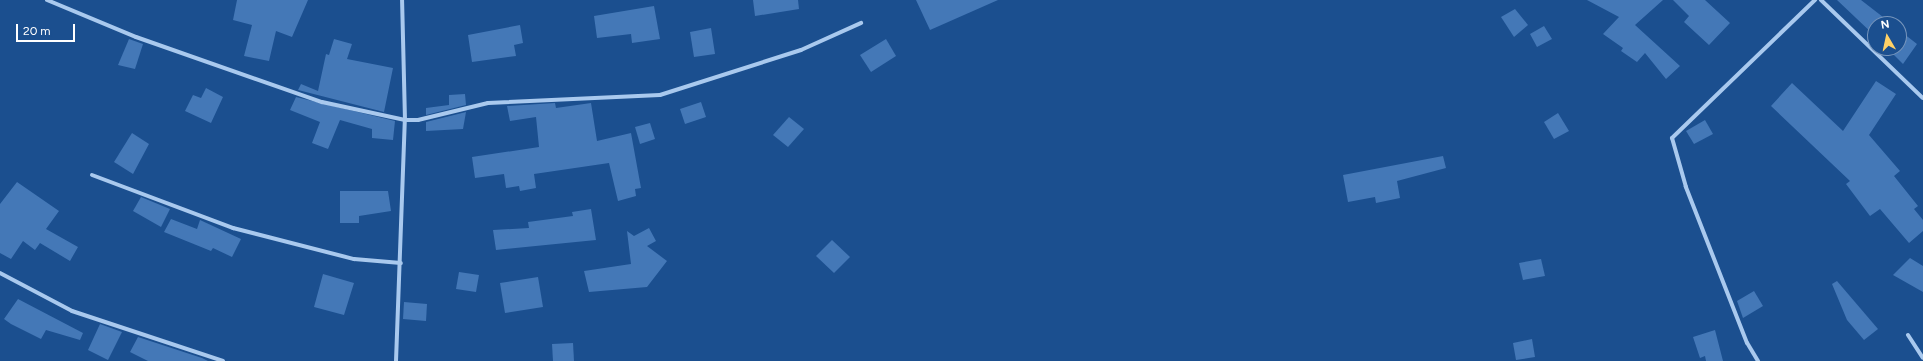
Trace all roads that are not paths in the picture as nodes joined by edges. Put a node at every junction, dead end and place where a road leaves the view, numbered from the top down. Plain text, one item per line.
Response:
1 (47, 0) edge
2 (402, 0) edge
3 (1816, 0) edge
4 (1821, 0) edge
5 (861, 23) dead end
6 (1923, 98) edge
7 (405, 120) junction
8 (92, 175) dead end
9 (401, 263) junction
10 (0, 273) edge
11 (1908, 335) dead end
12 (1923, 358) edge
13 (223, 361) edge
14 (396, 361) edge
15 (1758, 361) edge

1 - 7 street
2 - 7 street
3 - 15 street
4 - 6 street
5 - 7 street
7 - 9 street
8 - 9 street
9 - 14 street
10 - 13 street
11 - 12 street

